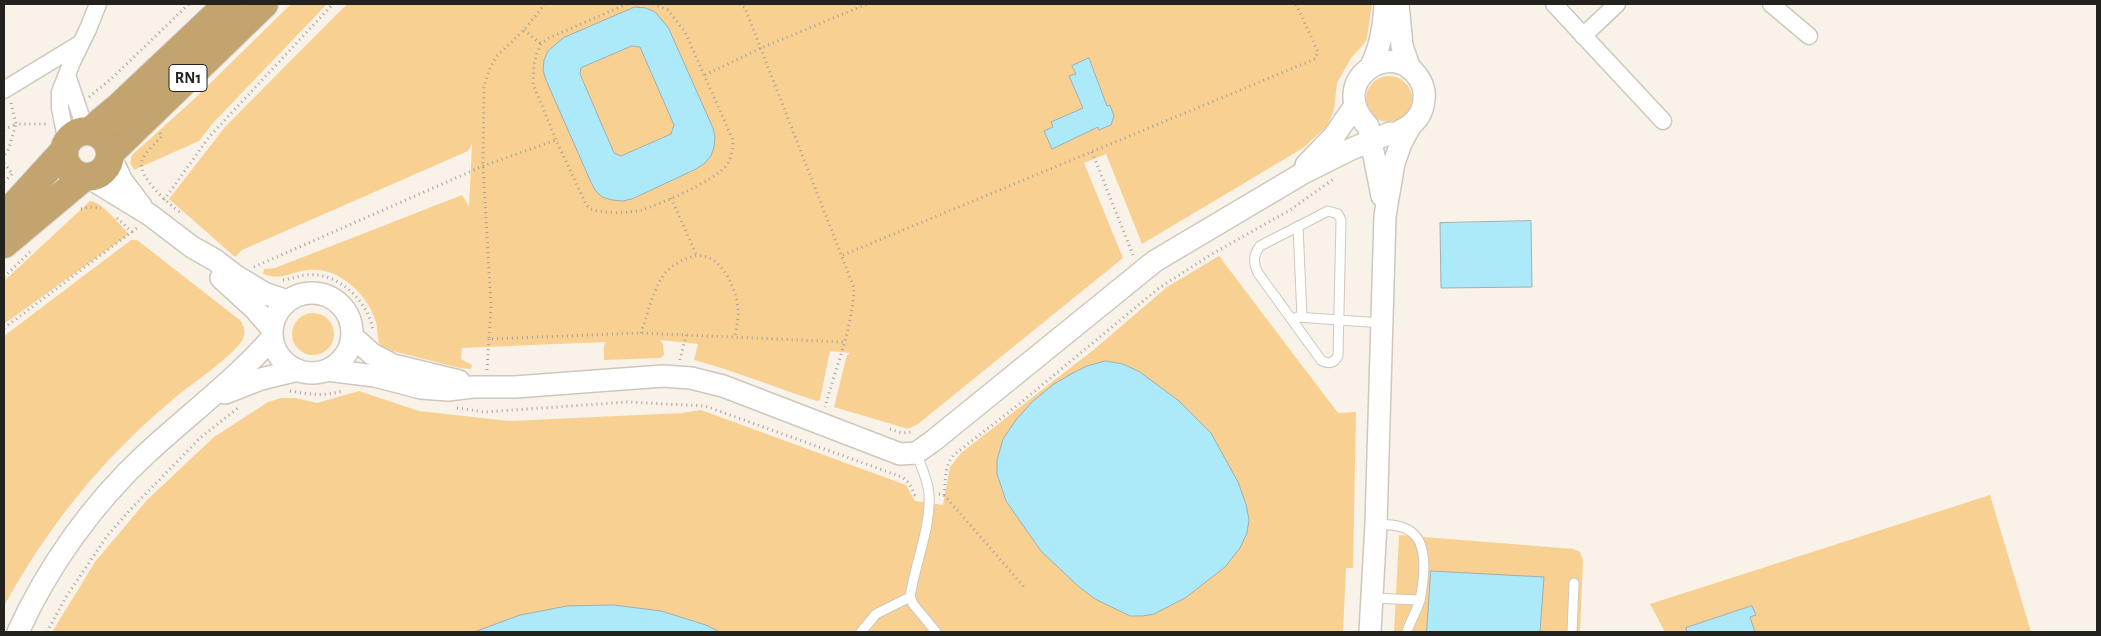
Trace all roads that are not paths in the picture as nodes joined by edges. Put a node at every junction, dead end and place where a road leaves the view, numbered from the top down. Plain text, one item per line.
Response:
1 (98, 4) edge
2 (228, 4) edge
3 (264, 4) edge
4 (1385, 4) edge
5 (1398, 4) edge
6 (1554, 4) edge
7 (1617, 4) edge
8 (1771, 4) edge
9 (1583, 36) junction
10 (1809, 36) dead end
11 (81, 43) junction
12 (1371, 66) junction
13 (1410, 69) junction
14 (69, 81) junction
15 (6, 89) edge
16 (1354, 107) junction
17 (1663, 121) dead end
18 (1411, 125) junction
19 (1376, 133) junction
20 (71, 136) junction
21 (110, 154) junction
22 (86, 177) junction
23 (1283, 185) junction
24 (150, 215) junction
25 (4, 216) edge
26 (1385, 216) junction
27 (1298, 226) junction
28 (4, 244) edge
29 (192, 248) junction
30 (287, 301) junction
31 (1292, 317) junction
32 (1302, 317) junction
33 (1339, 320) junction
34 (1382, 323) junction
35 (272, 334) junction
36 (352, 336) junction
37 (298, 370) junction
38 (327, 370) junction
39 (480, 380) junction
40 (211, 399) junction
41 (916, 453) junction
42 (1376, 524) junction
43 (1574, 583) dead end
44 (910, 597) junction
45 (1371, 598) junction
46 (1419, 600) junction
47 (18, 632) edge
48 (861, 632) edge
49 (936, 632) edge
50 (1370, 632) edge
51 (1407, 632) edge
52 (1572, 632) edge

1 - 11 street
2 - 20 highway, RN1
3 - 21 highway, RN1
4 - 12 street
5 - 13 street
6 - 9 street
7 - 9 street
8 - 10 street
9 - 17 street
11 - 14 street
11 - 15 street
12 - 13 street
12 - 16 street
13 - 18 street
14 - 20 street
14 - 20 street
16 - 19 street
16 - 23 street
18 - 19 street
18 - 26 street
19 - 23 street
19 - 26 street
20 - 21 highway
20 - 22 highway
20 - 25 highway, RN1
21 - 22 highway, RN1
21 - 24 street
22 - 24 street
22 - 28 highway, RN1
23 - 41 street
24 - 29 street
26 - 34 street
27 - 31 lane
27 - 32 lane
27 - 33 lane
29 - 30 street
29 - 35 street
30 - 35 street
30 - 36 street
31 - 32 lane
31 - 33 lane
32 - 33 lane
33 - 34 lane
34 - 42 street
35 - 37 street
35 - 40 street
36 - 38 street
36 - 39 street
37 - 38 street
37 - 40 street
38 - 39 street
39 - 41 street
40 - 47 street
41 - 44 lane
42 - 45 street
42 - 46 lane
43 - 52 lane
44 - 48 lane
44 - 49 lane
45 - 46 lane
45 - 50 street
46 - 51 lane

